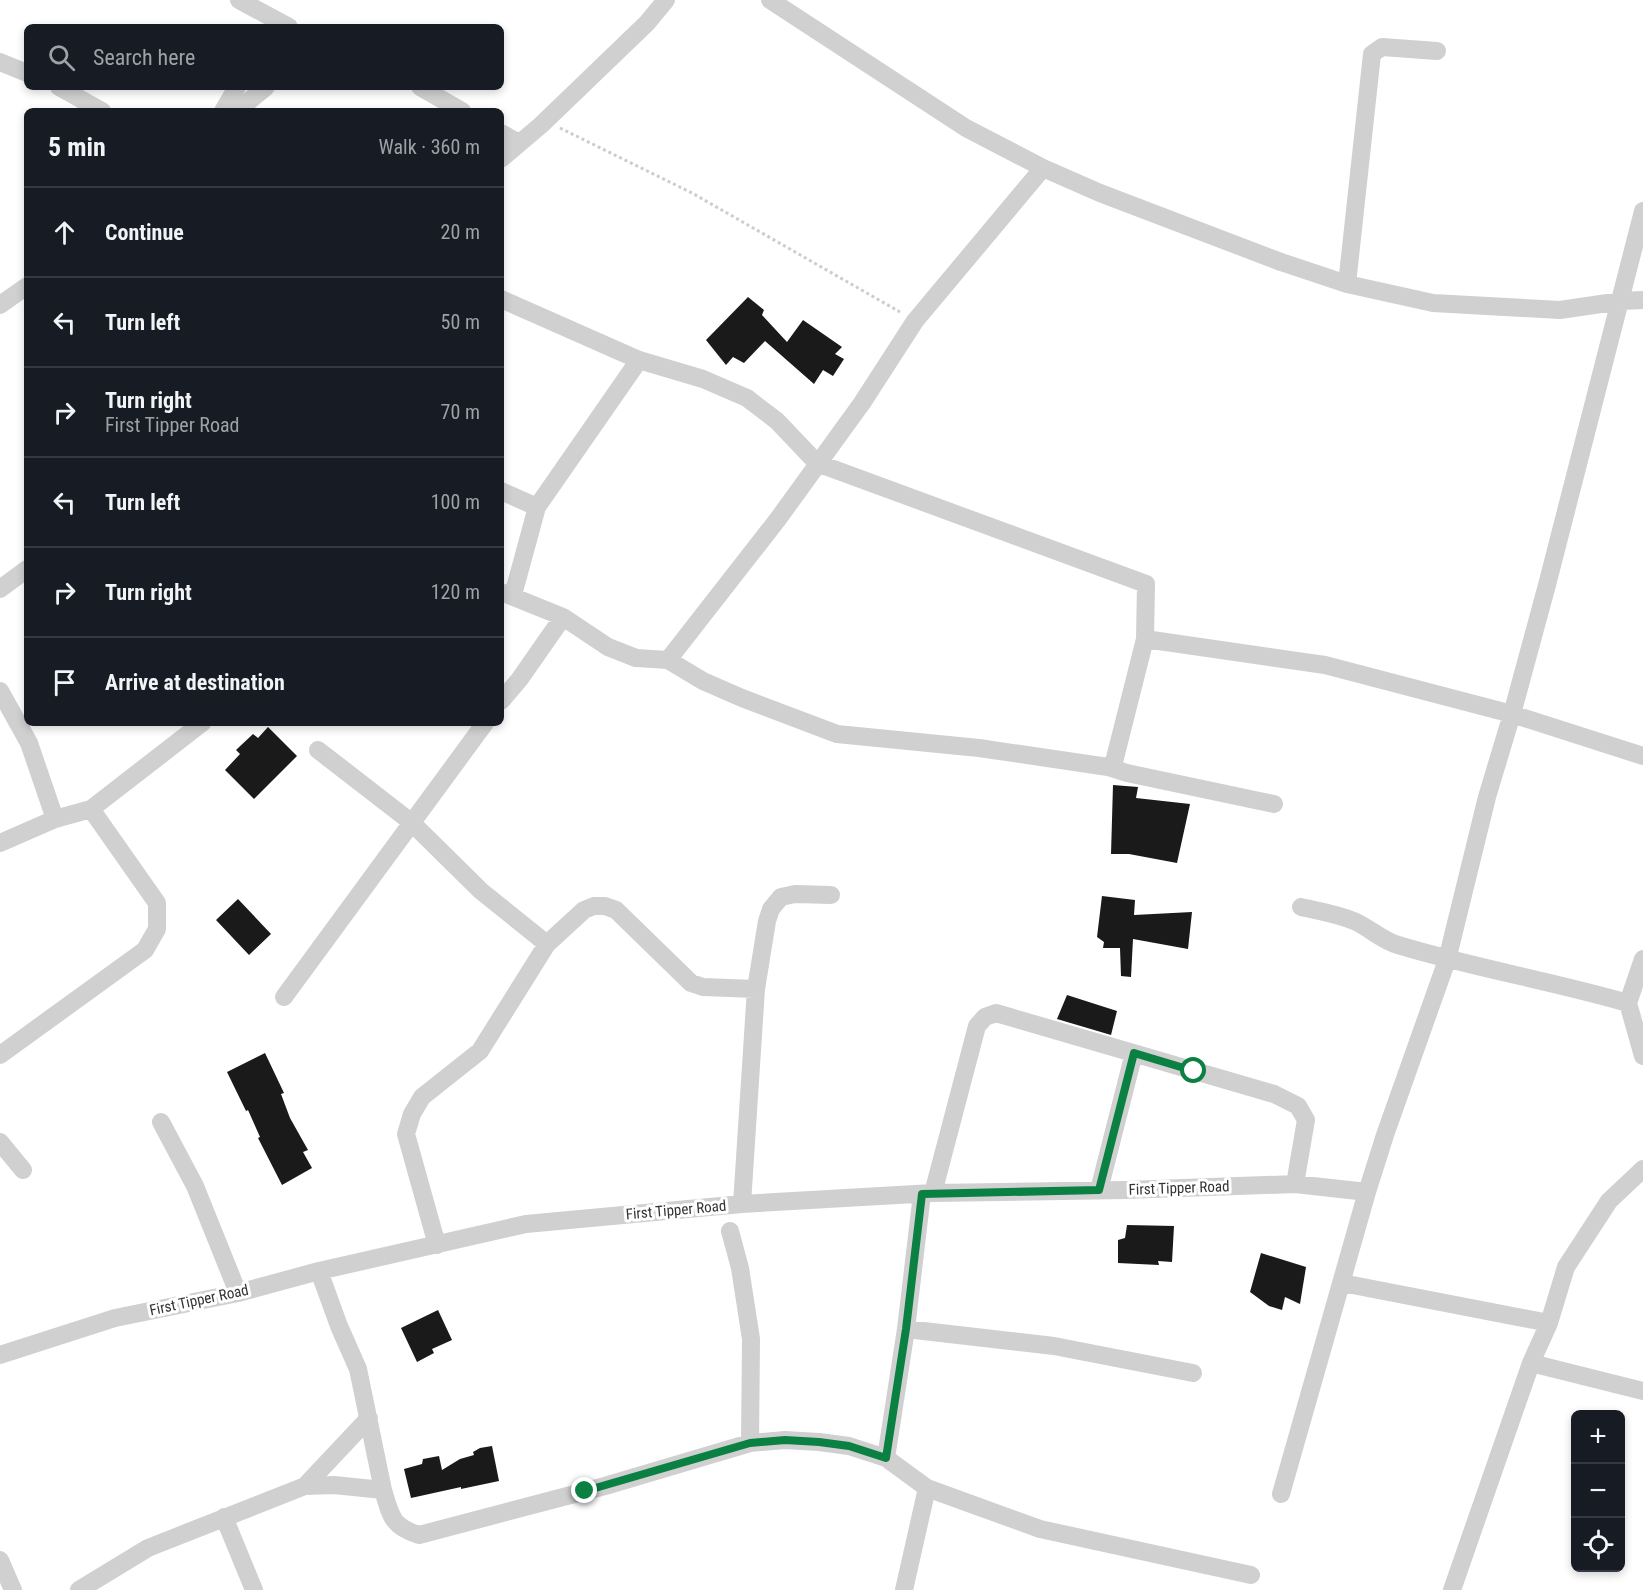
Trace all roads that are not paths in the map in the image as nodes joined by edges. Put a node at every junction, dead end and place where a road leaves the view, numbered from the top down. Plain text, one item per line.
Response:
1 (238, 0) edge
2 (666, 0) edge
3 (770, 0) edge
4 (259, 19) edge
5 (278, 24) edge
6 (1437, 51) dead end
7 (0, 62) edge
8 (24, 72) edge
9 (64, 90) edge
10 (235, 90) edge
11 (262, 90) edge
12 (425, 90) edge
13 (97, 108) edge
14 (225, 108) edge
15 (241, 108) edge
16 (457, 108) edge
17 (504, 135) edge
18 (519, 143) junction
19 (504, 156) edge
20 (1042, 168) junction
21 (1643, 211) edge
22 (1347, 284) junction
23 (24, 290) edge
24 (504, 300) edge
25 (1643, 300) edge
26 (1621, 301) junction
27 (0, 305) edge
28 (639, 360) junction
29 (817, 463) junction
30 (504, 492) edge
31 (537, 507) junction
32 (24, 571) edge
33 (0, 589) edge
34 (507, 593) edge
35 (563, 617) junction
36 (1145, 639) junction
37 (668, 660) junction
38 (0, 691) edge
39 (504, 698) edge
40 (1512, 714) junction
41 (198, 726) edge
42 (483, 726) edge
43 (318, 750) dead end
44 (1643, 756) edge
45 (1108, 767) junction
46 (1274, 804) dead end
47 (91, 809) junction
48 (55, 819) junction
49 (411, 822) junction
50 (0, 843) edge
51 (831, 895) dead end
52 (1301, 907) dead end
53 (547, 944) junction
54 (1643, 959) edge
55 (1447, 960) junction
56 (756, 989) junction
57 (284, 997) dead end
58 (1628, 1003) junction
59 (1134, 1053) junction
60 (0, 1055) edge
61 (1643, 1056) edge
62 (161, 1122) dead end
63 (0, 1142) edge
64 (1643, 1169) edge
65 (23, 1170) dead end
66 (1295, 1184) junction
67 (1099, 1190) junction
68 (1367, 1192) junction
69 (927, 1193) junction
70 (741, 1204) junction
71 (730, 1231) dead end
72 (437, 1245) junction
73 (319, 1271) junction
74 (1342, 1283) junction
75 (238, 1293) junction
76 (1549, 1323) junction
77 (906, 1329) junction
78 (0, 1355) edge
79 (1531, 1364) junction
80 (1193, 1373) dead end
81 (1643, 1391) edge
82 (369, 1418) junction
83 (750, 1443) junction
84 (886, 1458) junction
85 (305, 1486) junction
86 (927, 1488) junction
87 (383, 1490) junction
88 (1281, 1494) dead end
89 (224, 1517) junction
90 (0, 1560) edge
91 (1251, 1575) dead end
92 (13, 1590) edge
93 (79, 1590) edge
94 (254, 1590) edge
95 (904, 1590) edge
96 (1452, 1590) edge

1 - 4 street
2 - 18 street
3 - 20 street
4 - 5 street
6 - 22 street
7 - 8 street
9 - 13 street
10 - 14 street
11 - 15 street
12 - 16 street
17 - 18 street
18 - 19 street
20 - 22 street
20 - 29 street
21 - 26 street
22 - 26 street
23 - 27 street
24 - 28 street
25 - 26 street
26 - 40 street
28 - 29 street
28 - 31 street
29 - 36 street
29 - 37 street
30 - 31 street
31 - 34 street
32 - 33 street
34 - 35 street
35 - 37 street
35 - 39 street
36 - 40 street
36 - 45 street
37 - 45 street
38 - 48 street
40 - 44 street
40 - 55 street
41 - 47 street
42 - 49 street
43 - 49 street
45 - 46 street
47 - 48 street
47 - 60 street
48 - 50 street
49 - 53 street
49 - 57 street
51 - 56 street
52 - 55 street
53 - 56 street
53 - 72 street
54 - 58 street
55 - 58 street
55 - 68 street
56 - 70 street
58 - 61 street
59 - 66 street
59 - 67 street
59 - 69 street
62 - 75 street
63 - 65 street
64 - 76 street
66 - 67 street, First Tipper Road
66 - 68 street, First Tipper Road
67 - 69 street, First Tipper Road
68 - 74 street
69 - 70 street, First Tipper Road
69 - 77 street
70 - 72 street, First Tipper Road
71 - 83 street
72 - 73 street, First Tipper Road
73 - 75 street, First Tipper Road
73 - 82 street
74 - 76 street
74 - 88 street
75 - 78 street, First Tipper Road
76 - 79 street
77 - 80 street
77 - 84 street
79 - 81 street
79 - 96 street
82 - 85 street
82 - 87 street
83 - 84 street
83 - 87 street
84 - 86 street
85 - 87 street
85 - 89 street
86 - 91 street
86 - 95 street
89 - 93 street
89 - 94 street
90 - 92 street

